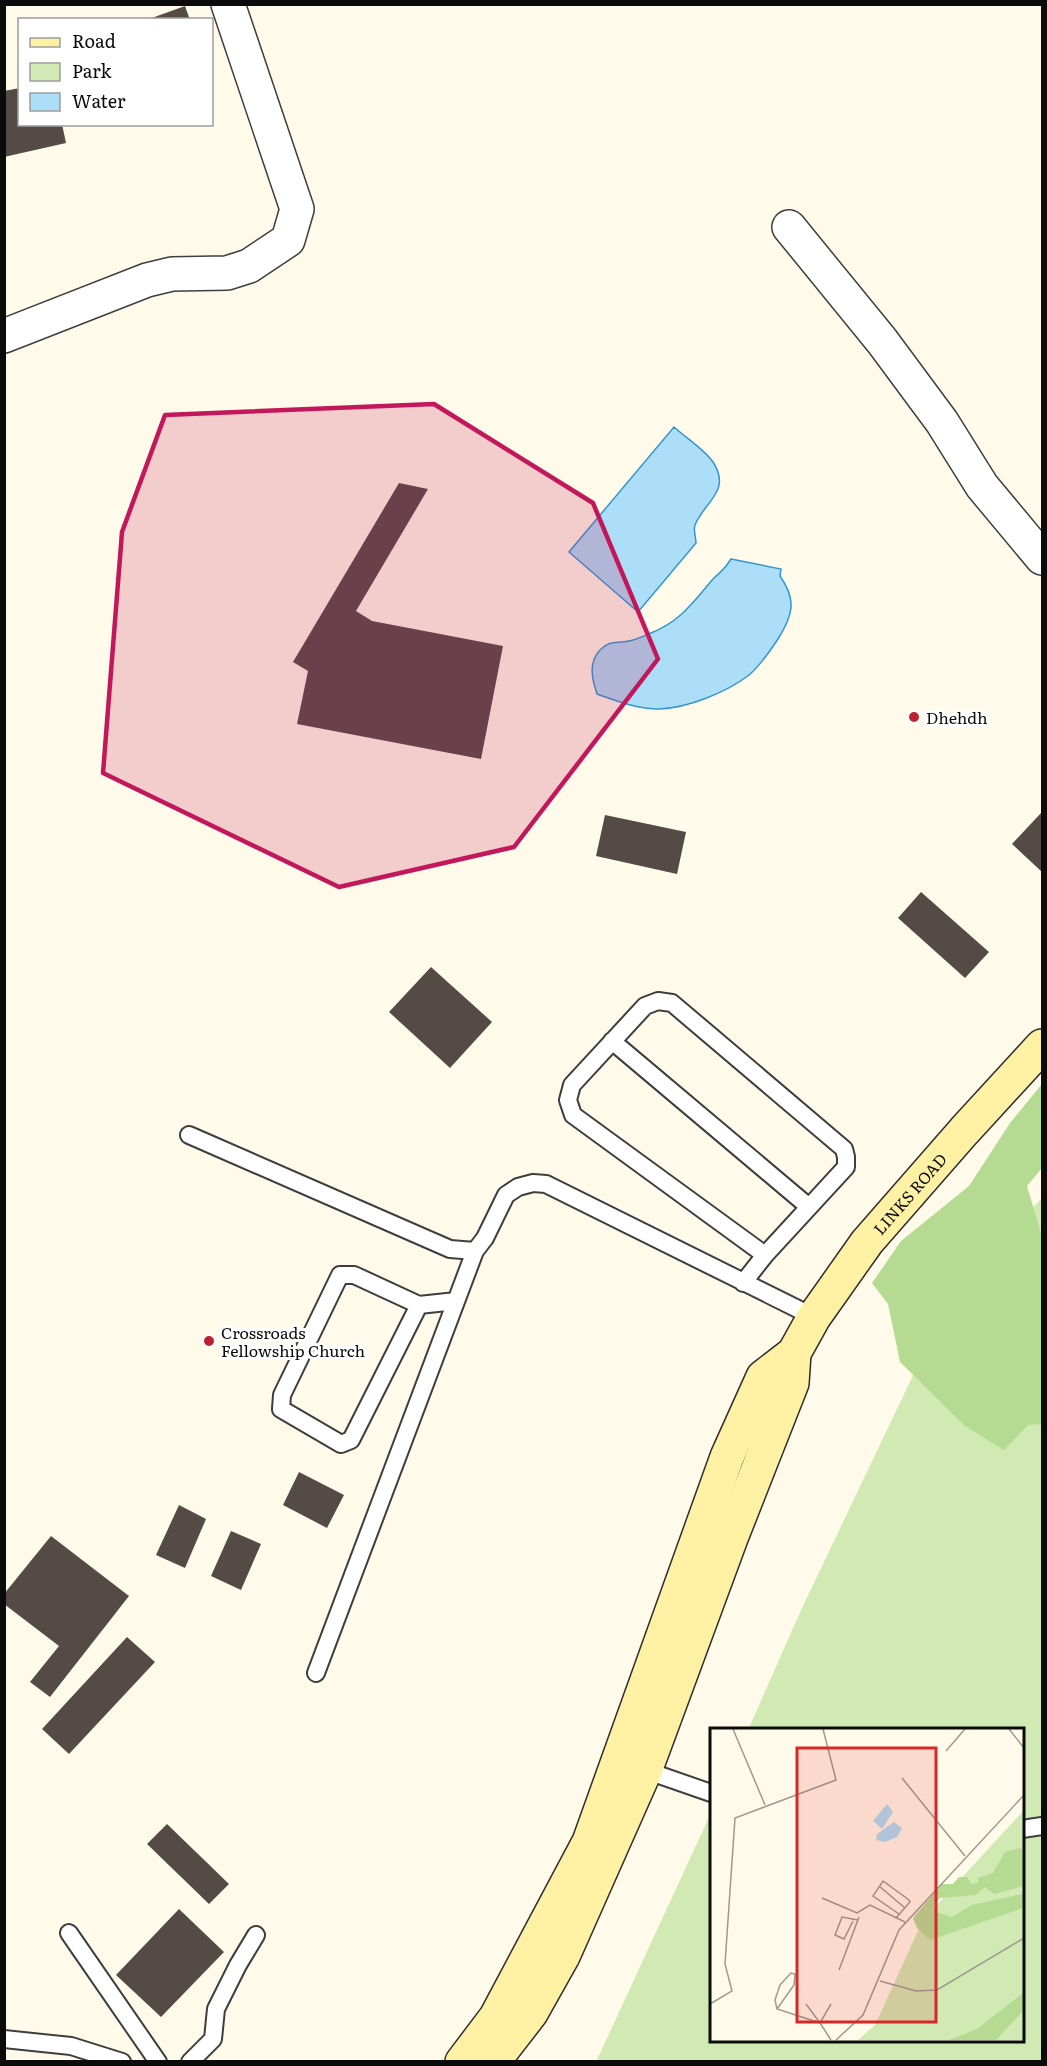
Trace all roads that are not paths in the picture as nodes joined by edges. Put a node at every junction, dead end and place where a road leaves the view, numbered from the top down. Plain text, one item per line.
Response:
1 (228, 4) edge
2 (789, 227) dead end
3 (4, 336) edge
4 (1042, 558) edge
5 (612, 1041) junction
6 (1042, 1046) edge
7 (189, 1135) dead end
8 (809, 1207) junction
9 (475, 1251) junction
10 (765, 1255) junction
11 (743, 1283) junction
12 (456, 1301) junction
13 (419, 1305) junction
14 (814, 1317) junction
15 (316, 1672) dead end
16 (633, 1764) junction
17 (710, 1792) edge
18 (1042, 1826) edge
19 (1023, 1829) edge
20 (69, 1933) dead end
21 (256, 1935) dead end
22 (4, 2039) edge
23 (122, 2061) edge
24 (158, 2061) edge
25 (190, 2061) edge
26 (462, 2061) edge
27 (492, 2061) edge

1 - 3 street
2 - 4 street
5 - 8 lane
5 - 8 lane
5 - 10 lane
6 - 14 main road, LINKS ROAD
7 - 9 lane
8 - 10 lane
9 - 11 lane
9 - 12 lane
10 - 11 lane
11 - 14 lane
12 - 13 lane
12 - 15 lane
13 - 13 lane
14 - 16 main road, LINKS ROAD
16 - 17 lane
16 - 26 main road
16 - 27 main road
18 - 19 lane
20 - 24 lane
21 - 25 lane
22 - 23 lane

